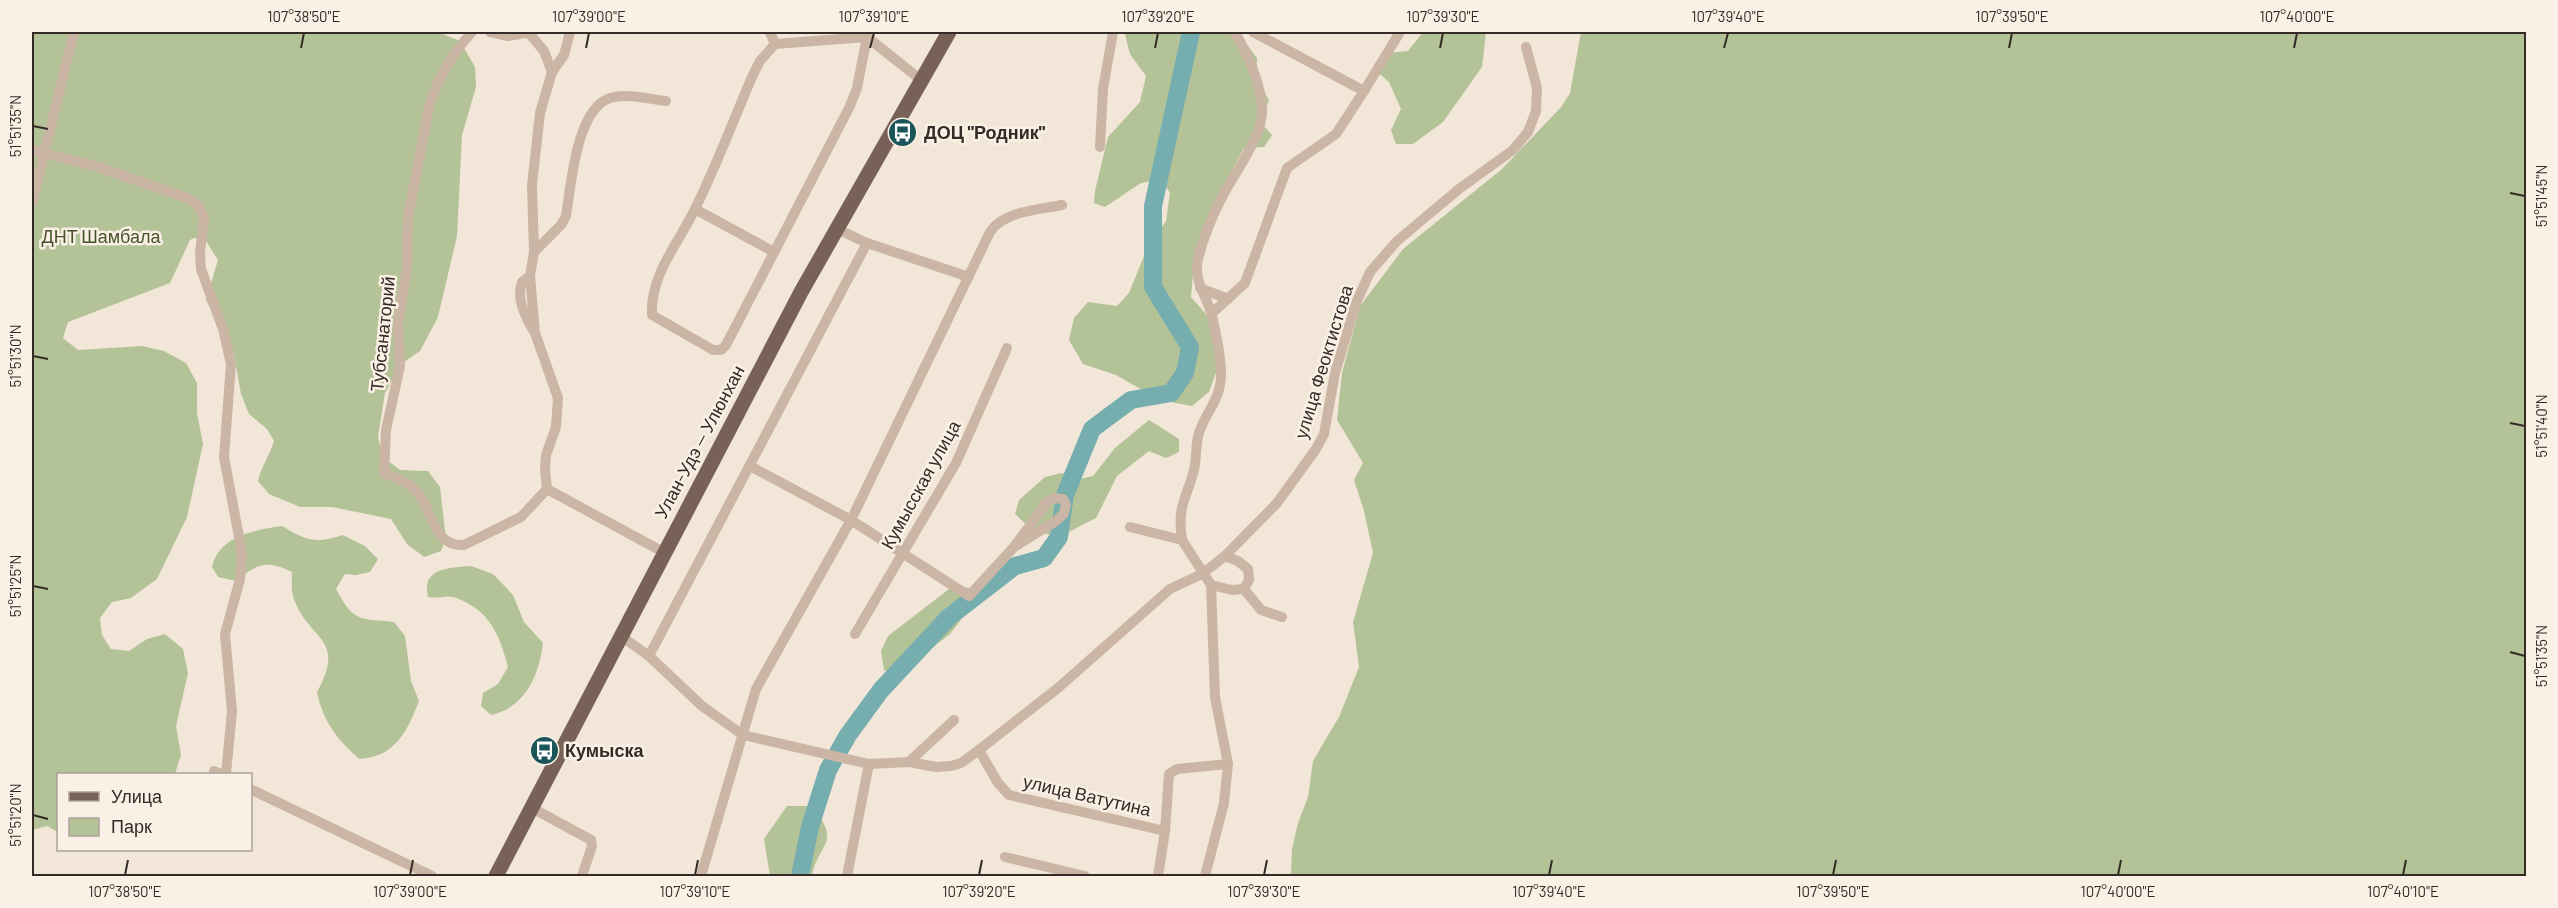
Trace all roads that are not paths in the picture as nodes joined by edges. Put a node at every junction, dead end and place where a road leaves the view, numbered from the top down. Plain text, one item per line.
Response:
1 (74, 32) edge
2 (472, 32) edge
3 (490, 32) edge
4 (530, 32) edge
5 (570, 32) edge
6 (770, 32) edge
7 (949, 32) edge
8 (1113, 32) edge
9 (1235, 32) edge
10 (1253, 32) edge
11 (1400, 32) edge
12 (868, 33) edge
13 (775, 44) junction
14 (1526, 47) dead end
15 (552, 72) junction
16 (921, 80) junction
17 (1364, 91) junction
18 (666, 101) dead end
19 (1100, 147) dead end
20 (32, 150) edge
21 (43, 153) junction
22 (32, 203) edge
23 (1062, 205) dead end
24 (695, 210) junction
25 (837, 229) junction
26 (867, 243) junction
27 (534, 252) junction
28 (774, 252) junction
29 (969, 278) junction
30 (1200, 288) junction
31 (1228, 299) junction
32 (1211, 314) junction
33 (1007, 348) dead end
34 (750, 466) junction
35 (547, 489) junction
36 (851, 520) junction
37 (1130, 527) dead end
38 (1182, 540) junction
39 (1014, 547) junction
40 (665, 553) junction
41 (903, 553) junction
42 (1226, 556) junction
43 (1202, 574) junction
44 (1211, 585) junction
45 (1244, 589) junction
46 (1282, 617) dead end
47 (855, 634) dead end
48 (621, 636) junction
49 (649, 656) junction
50 (954, 720) dead end
51 (743, 735) junction
52 (979, 750) junction
53 (909, 762) junction
54 (869, 764) junction
55 (1228, 764) junction
56 (226, 773) edge
57 (252, 790) edge
58 (532, 808) junction
59 (1165, 831) junction
60 (1005, 857) dead end
61 (432, 876) edge
62 (496, 876) edge
63 (582, 876) edge
64 (701, 876) edge
65 (847, 876) edge
66 (1085, 876) edge
67 (1158, 876) edge
68 (1205, 876) edge

1 - 21 street
2 - 35 street, Тубсанаторий
3 - 4 street
4 - 15 street
5 - 15 street
6 - 13 street
7 - 16 main road, Улан-Удэ — Улюнхан
8 - 19 street
9 - 30 street
10 - 17 street
11 - 17 street
12 - 13 street
12 - 16 street
12 - 28 street
13 - 24 street
14 - 42 street, улица Феоктистова
15 - 27 street
16 - 25 main road, Улан-Удэ — Улюнхан
17 - 31 street
18 - 27 street
20 - 21 street
21 - 22 street
21 - 56 street
23 - 29 street
24 - 28 street
24 - 28 street
25 - 26 street
25 - 40 main road, Улан-Удэ — Улюнхан
26 - 29 street
26 - 34 street
27 - 35 street
29 - 36 street
30 - 31 street
30 - 32 street
31 - 32 street
32 - 38 street
33 - 41 street, Кумысская улица
34 - 36 street
34 - 49 street
35 - 40 street
36 - 41 street
36 - 51 street
37 - 38 street
38 - 43 street
39 - 39 street
39 - 41 street
40 - 48 main road, Улан-Удэ — Улюнхан
41 - 47 street, Кумысская улица
42 - 43 street, улица Феоктистова
42 - 45 street
43 - 44 street
43 - 52 street, улица Феоктистова
44 - 45 street
44 - 55 street
45 - 46 street
48 - 49 street, улица Феоктистова
48 - 58 main road, Улан-Удэ — Улюнхан
49 - 51 street, улица Феоктистова
50 - 53 street
51 - 54 street, улица Феоктистова
51 - 64 street
52 - 53 street, улица Феоктистова
52 - 59 street, улица Ватутина
53 - 54 street, улица Феоктистова
54 - 65 street
55 - 59 street
55 - 68 street
57 - 61 street
58 - 62 main road, Улан-Удэ — Улюнхан
58 - 63 street
59 - 67 street, улица Ватутина
60 - 66 street

